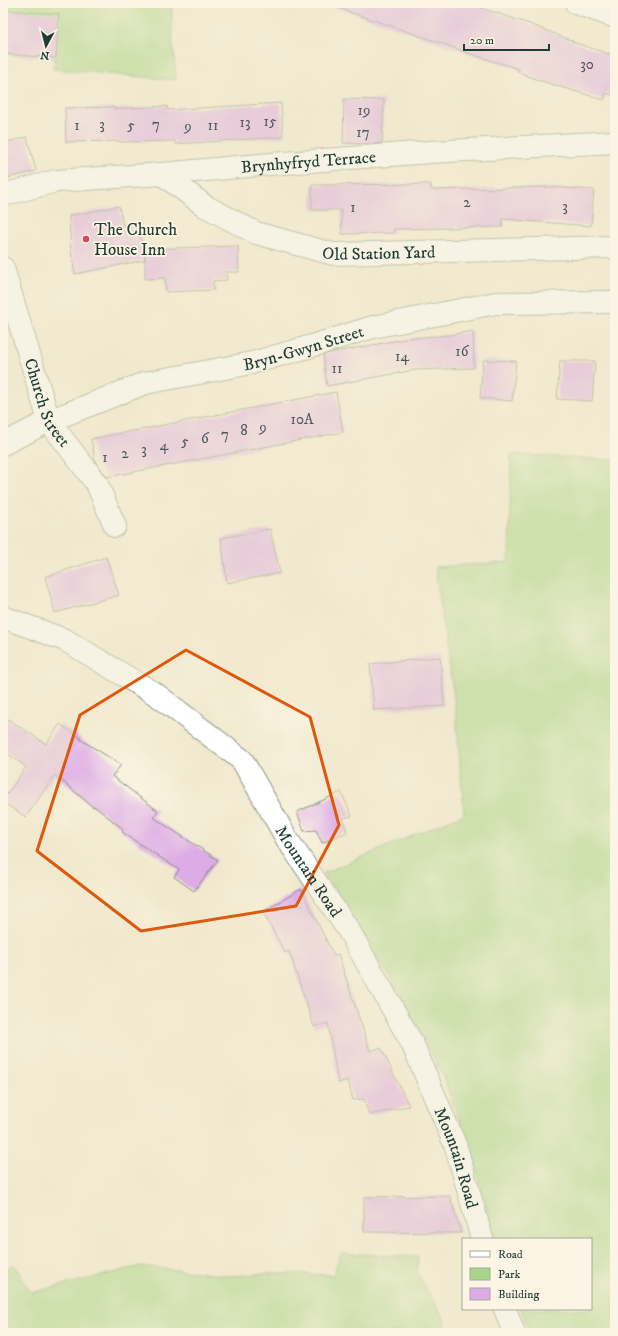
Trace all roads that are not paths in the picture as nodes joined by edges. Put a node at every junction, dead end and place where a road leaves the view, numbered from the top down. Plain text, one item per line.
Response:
1 (576, 3) edge
2 (615, 17) edge
3 (615, 142) edge
4 (162, 174) junction
5 (3, 195) edge
6 (615, 247) edge
7 (3, 268) edge
8 (615, 302) edge
9 (49, 420) junction
10 (3, 444) edge
11 (115, 526) dead end
12 (3, 617) edge
13 (482, 1238) edge
14 (505, 1310) edge
15 (514, 1333) edge

1 - 2 street
3 - 4 street, Brynhyfryd Terrace
4 - 5 street, Brynhyfryd Terrace
4 - 6 street, Old Station Yard
7 - 9 street, Church Street
8 - 9 street, Bryn-Gwyn Street
9 - 10 street, Bryn-Gwyn Street
9 - 11 street, Church Street
12 - 13 street, Mountain Road
14 - 15 street

